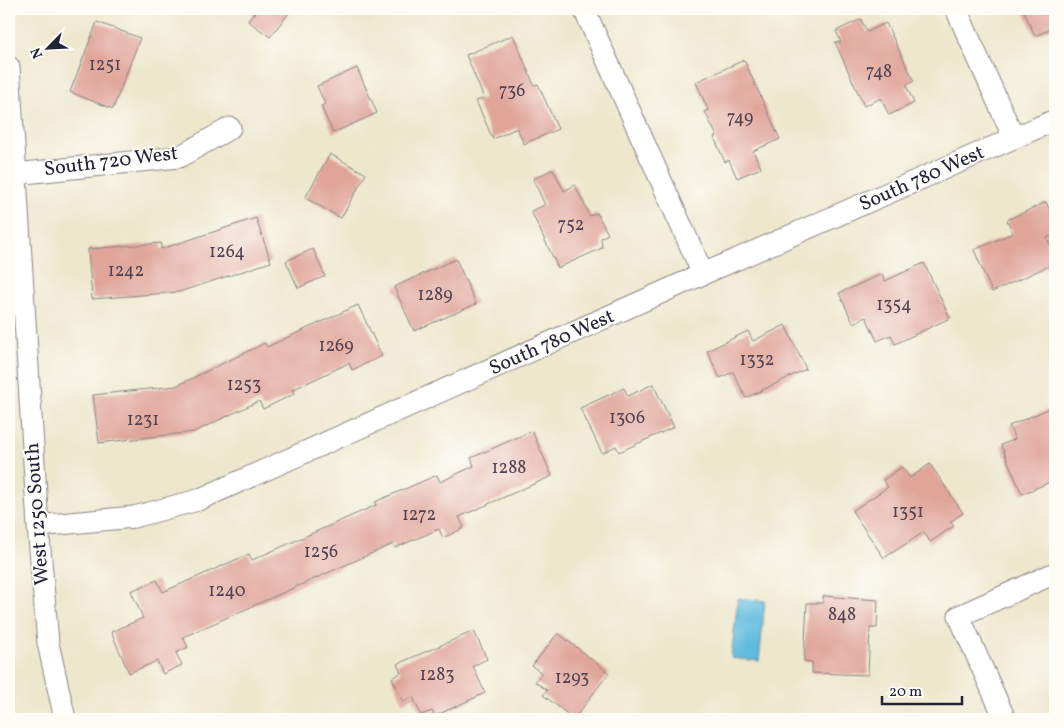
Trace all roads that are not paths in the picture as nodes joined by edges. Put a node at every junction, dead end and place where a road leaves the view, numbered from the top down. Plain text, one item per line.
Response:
1 (584, 9) edge
2 (956, 9) edge
3 (9, 68) edge
4 (1055, 120) edge
5 (230, 128) dead end
6 (1014, 138) junction
7 (15, 174) junction
8 (703, 274) junction
9 (38, 526) junction
10 (1055, 573) edge
11 (65, 719) edge
12 (1005, 719) edge

1 - 8 street
2 - 6 street
3 - 7 street, West 1250 South
4 - 6 street, South 780 West
5 - 7 street, South 720 West
6 - 8 street, South 780 West
7 - 9 street, West 1250 South
8 - 9 street, South 780 West
9 - 11 street, West 1250 South
10 - 12 street

